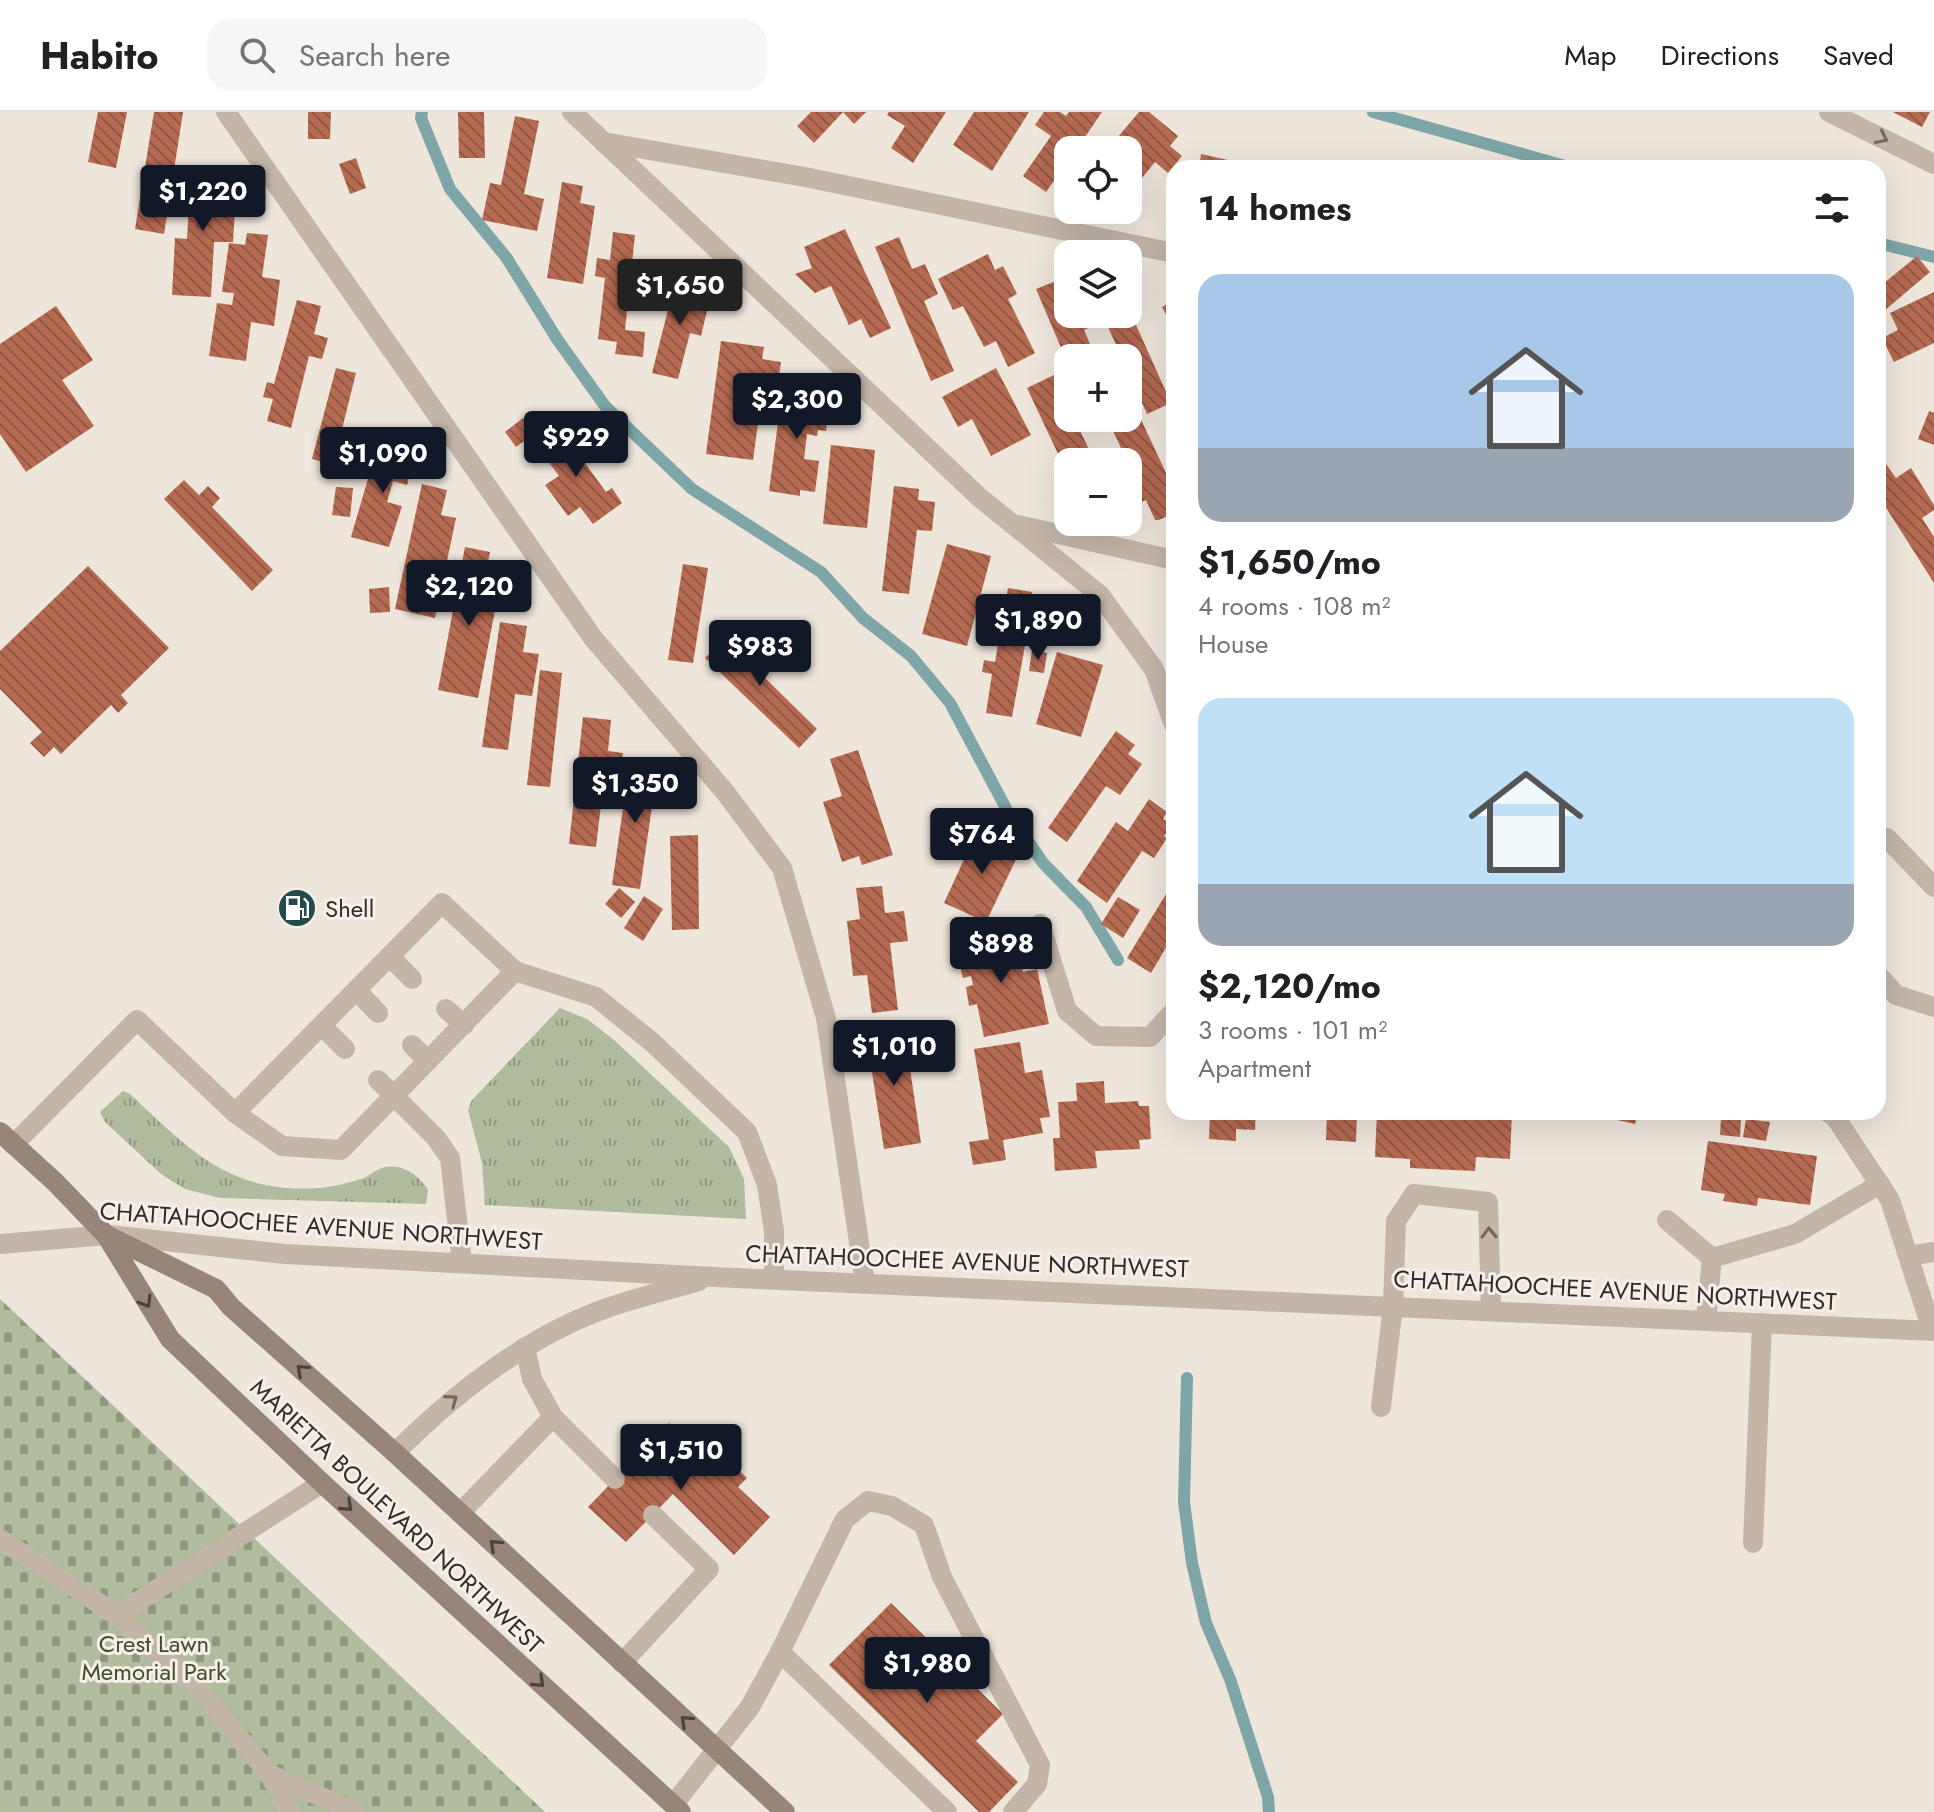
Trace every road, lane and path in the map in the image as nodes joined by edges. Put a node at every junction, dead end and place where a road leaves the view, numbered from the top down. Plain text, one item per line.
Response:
1 (226, 112) edge
2 (572, 112) edge
3 (1829, 112) edge
4 (603, 142) junction
5 (1934, 164) edge
6 (1166, 251) edge
7 (1011, 523) junction
8 (1166, 558) edge
9 (1166, 703) edge
10 (1886, 838) edge
11 (1934, 887) edge
12 (1040, 924) dead end
13 (390, 957) junction
14 (515, 971) junction
15 (412, 979) dead end
16 (1886, 984) edge
17 (357, 991) junction
18 (1934, 1007) edge
19 (446, 1009) dead end
20 (378, 1013) dead end
21 (1166, 1020) edge
22 (464, 1025) junction
23 (322, 1026) junction
24 (412, 1045) dead end
25 (345, 1049) dead end
26 (428, 1061) junction
27 (378, 1080) dead end
28 (394, 1096) junction
29 (235, 1113) junction
30 (1837, 1120) edge
31 (7, 1138) edge
32 (1880, 1184) junction
33 (1667, 1220) dead end
34 (106, 1235) junction
35 (0, 1244) edge
36 (1934, 1252) edge
37 (1908, 1256) junction
38 (1712, 1258) junction
39 (462, 1263) junction
40 (714, 1277) junction
41 (774, 1279) junction
42 (865, 1283) junction
43 (1393, 1306) junction
44 (1491, 1311) junction
45 (1706, 1320) junction
46 (1762, 1323) junction
47 (1933, 1330) edge
48 (525, 1347) junction
49 (1381, 1407) dead end
50 (553, 1417) junction
51 (395, 1453) junction
52 (615, 1479) dead end
53 (322, 1483) junction
54 (460, 1513) junction
55 (653, 1515) dead end
56 (0, 1539) edge
57 (1753, 1543) dead end
58 (117, 1615) junction
59 (780, 1652) junction
60 (622, 1663) junction
61 (716, 1749) junction
62 (269, 1774) junction
63 (677, 1808) edge
64 (290, 1812) edge
65 (355, 1812) edge
66 (785, 1812) edge
67 (947, 1812) edge
68 (1013, 1812) edge

1 - 42 street
2 - 4 street
3 -> 5 street
4 - 6 street
4 - 7 street
7 - 8 street
7 - 9 street
10 - 11 street
12 - 21 street
13 - 14 street
13 - 15 street
13 - 17 street
14 - 22 street
14 - 41 street
16 - 18 street
17 - 20 street
17 - 23 street
19 - 22 street
22 - 26 street
23 - 25 street
23 - 29 street
24 - 26 street
26 - 28 street
27 - 28 street
28 - 29 street
28 - 39 street
29 - 31 street
30 - 32 street
31 - 34 main road
32 - 37 street
32 - 38 street
33 - 38 street
34 - 35 street, CHATTAHOOCHEE AVENUE NORTHWEST
34 - 39 street, CHATTAHOOCHEE AVENUE NORTHWEST
51 -> 34 main road
34 -> 53 main road, MARIETTA BOULEVARD NORTHWEST
36 - 37 street
37 - 47 street
38 - 45 street
39 - 40 street, CHATTAHOOCHEE AVENUE NORTHWEST
40 - 41 street, CHATTAHOOCHEE AVENUE NORTHWEST
40 - 48 street
41 - 42 street, CHATTAHOOCHEE AVENUE NORTHWEST
42 - 43 street, CHATTAHOOCHEE AVENUE NORTHWEST
43 - 44 street, CHATTAHOOCHEE AVENUE NORTHWEST
44 -> 43 street
43 - 49 street
44 - 45 street, CHATTAHOOCHEE AVENUE NORTHWEST
45 - 46 street, CHATTAHOOCHEE AVENUE NORTHWEST
46 - 47 street, CHATTAHOOCHEE AVENUE NORTHWEST
46 - 57 street
48 - 50 street
51 -> 48 street
50 - 52 street
50 - 54 street
51 - 54 main road
53 - 58 street
53 -> 63 main road, MARIETTA BOULEVARD NORTHWEST
60 -> 54 main road
55 - 60 street
56 - 58 street
58 - 62 street
59 - 61 street
59 - 67 street
59 - 68 street
61 -> 60 main road
61 - 63 street
61 - 66 main road
62 - 64 street
62 - 65 street

